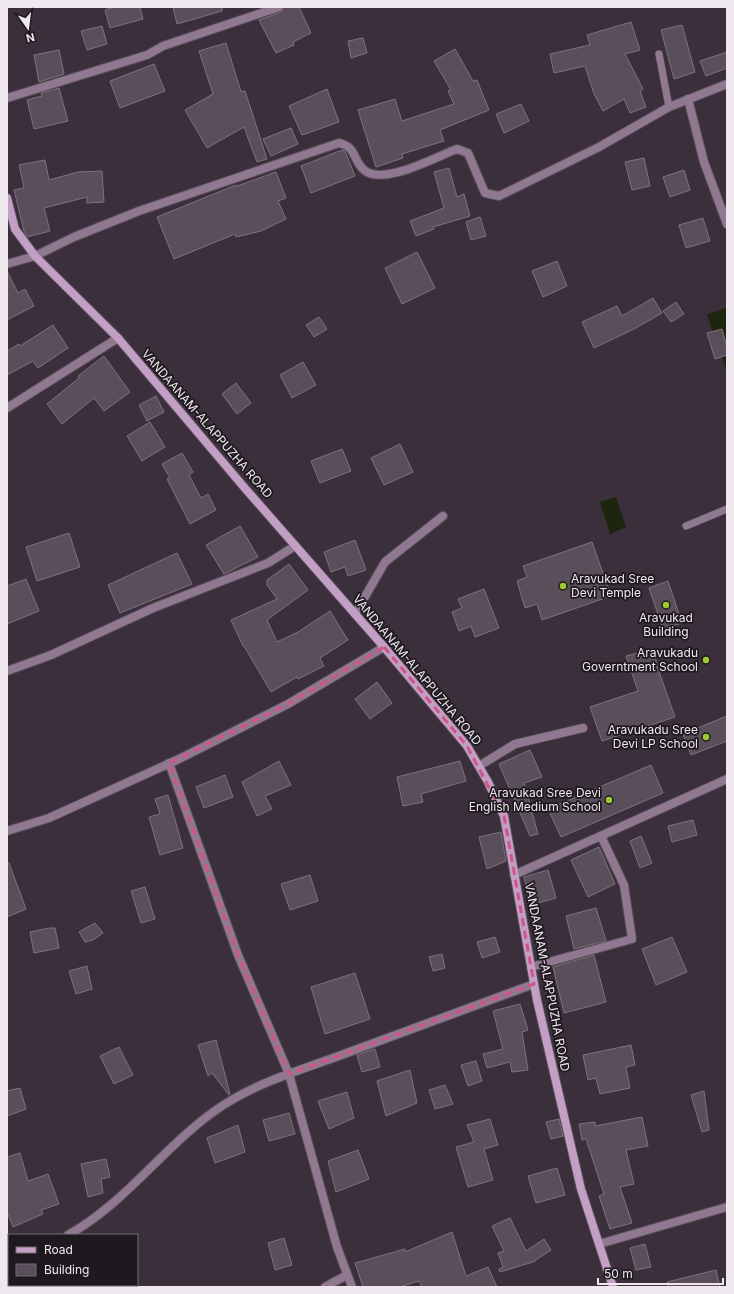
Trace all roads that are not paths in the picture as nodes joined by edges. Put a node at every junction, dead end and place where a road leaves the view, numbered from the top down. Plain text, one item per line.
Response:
1 (278, 7) edge
2 (659, 54) dead end
3 (727, 84) edge
4 (7, 98) edge
5 (688, 99) junction
6 (669, 108) junction
7 (7, 198) edge
8 (727, 224) edge
9 (35, 256) junction
10 (7, 264) edge
11 (118, 338) junction
12 (7, 408) edge
13 (727, 509) edge
14 (443, 516) dead end
15 (686, 526) dead end
16 (295, 546) junction
17 (356, 614) junction
18 (384, 647) junction
19 (7, 671) edge
20 (583, 728) dead end
21 (169, 764) junction
22 (479, 766) junction
23 (727, 779) edge
24 (7, 830) edge
25 (602, 836) junction
26 (514, 875) junction
27 (531, 967) junction
28 (534, 984) junction
29 (289, 1074) junction
30 (727, 1207) edge
31 (70, 1234) edge
32 (599, 1244) junction
33 (347, 1275) junction
34 (325, 1287) edge
35 (352, 1287) edge
36 (613, 1287) edge

1 - 4 street
2 - 6 lane
3 - 5 street
5 - 6 street
5 - 8 street
6 - 9 street
7 - 9 main road, VANDAANAM-ALAPPUZHA ROAD
9 - 10 street
9 - 11 main road, VANDAANAM-ALAPPUZHA ROAD
11 - 12 street
11 - 16 main road, VANDAANAM-ALAPPUZHA ROAD
13 - 15 lane
14 - 17 street
16 - 17 main road, VANDAANAM-ALAPPUZHA ROAD
16 - 19 street
17 - 18 main road, VANDAANAM-ALAPPUZHA ROAD
18 - 21 street
18 - 22 main road, VANDAANAM-ALAPPUZHA ROAD
20 - 22 street
21 - 24 street
21 - 29 street
22 - 26 main road, VANDAANAM-ALAPPUZHA ROAD
23 - 25 street
25 - 26 street
25 - 27 street
26 - 27 main road, VANDAANAM-ALAPPUZHA ROAD
27 - 28 main road, VANDAANAM-ALAPPUZHA ROAD
28 - 29 street
28 - 32 main road, VANDAANAM-ALAPPUZHA ROAD
29 - 31 street
29 - 33 street
30 - 32 street
32 - 36 main road, VANDAANAM-ALAPPUZHA ROAD
33 - 34 street
33 - 35 street

